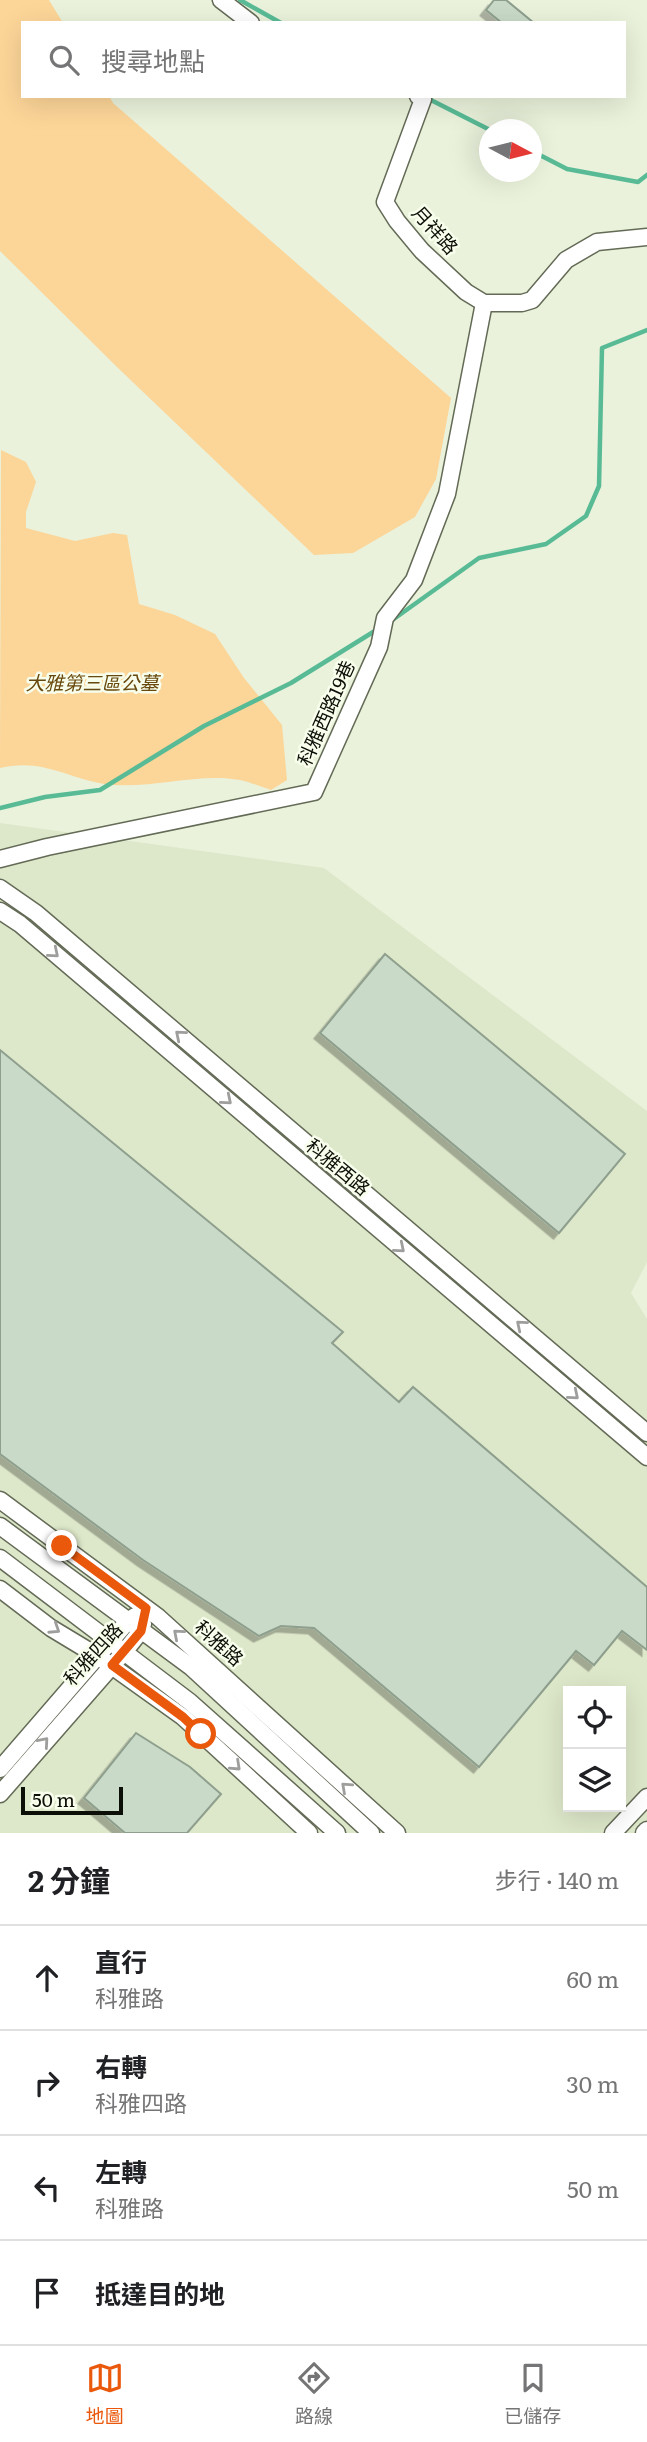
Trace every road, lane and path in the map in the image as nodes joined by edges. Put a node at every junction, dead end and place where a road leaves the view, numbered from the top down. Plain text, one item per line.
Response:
1 (221, 0) edge
2 (248, 21) edge
3 (421, 98) edge
4 (647, 237) edge
5 (484, 303) junction
6 (0, 859) edge
7 (0, 888) edge
8 (0, 911) edge
9 (647, 1433) edge
10 (647, 1457) edge
11 (0, 1500) edge
12 (0, 1526) edge
13 (0, 1558) edge
14 (0, 1589) edge
15 (146, 1608) junction
16 (128, 1621) junction
17 (141, 1631) junction
18 (118, 1647) junction
19 (105, 1661) junction
20 (0, 1769) edge
21 (0, 1794) edge
22 (647, 1797) edge
23 (309, 1833) edge
24 (337, 1833) edge
25 (371, 1833) edge
26 (397, 1833) edge
27 (613, 1833) edge

1 - 2 street
3 - 5 street, 月祥路
4 - 5 street
5 - 6 street, 科雅西路19巷
9 -> 7 street, 科雅西路
8 -> 10 street, 科雅西路
11 - 15 street, 科雅路
12 - 16 street, 科雅路
13 - 18 street
14 -> 19 street
15 - 16 street, 科雅四路
15 - 17 street, 科雅四路
26 -> 15 street, 科雅路
16 - 17 street, 科雅路
16 - 18 street, 科雅四路
17 - 18 street, 科雅四路
17 - 25 street, 科雅路
18 - 19 street, 科雅四路
18 - 24 street
19 - 20 street, 科雅四路
21 -> 19 street, 科雅四路
19 -> 23 street
22 - 27 street

